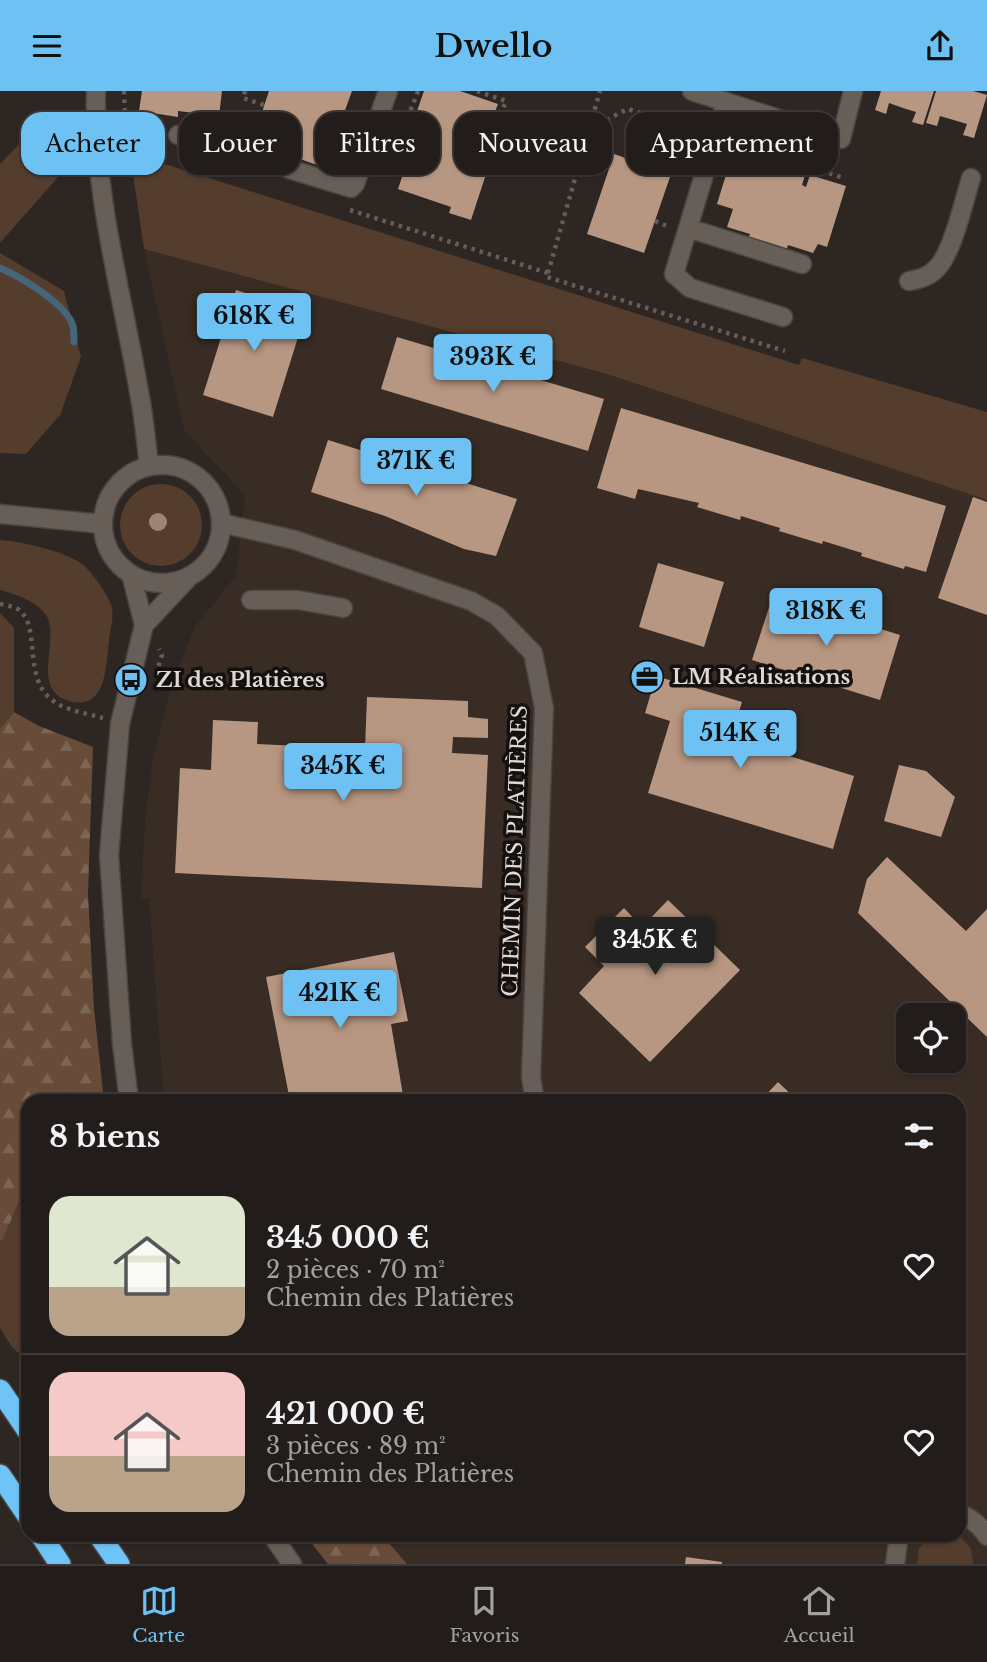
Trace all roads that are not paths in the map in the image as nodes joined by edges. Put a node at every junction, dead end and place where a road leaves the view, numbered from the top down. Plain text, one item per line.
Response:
1 (96, 91) edge
2 (388, 91) edge
3 (692, 91) edge
4 (853, 91) edge
5 (726, 102) junction
6 (178, 135) dead end
7 (971, 178) dead end
8 (688, 229) junction
9 (802, 264) dead end
10 (909, 281) dead end
11 (783, 317) dead end
12 (149, 466) junction
13 (0, 514) edge
14 (221, 523) junction
15 (102, 524) junction
16 (131, 574) junction
17 (193, 574) junction
18 (251, 600) dead end
19 (343, 608) dead end
20 (144, 625) junction
21 (128, 1094) edge
22 (533, 1094) edge
23 (0, 1390) edge
24 (21, 1419) edge
25 (0, 1475) edge
26 (21, 1506) edge
27 (966, 1516) edge
28 (985, 1528) edge
29 (46, 1542) edge
30 (104, 1542) edge
31 (277, 1542) edge
32 (898, 1542) edge
33 (60, 1564) edge
34 (119, 1564) edge
35 (292, 1564) edge
36 (895, 1564) edge

1 - 12 street
2 - 6 street
3 - 5 street
4 - 5 street
5 - 8 street
7 - 10 street
8 - 9 street
8 - 11 street
12 - 14 street
12 - 15 street
13 - 15 street
14 - 17 street
14 - 22 street, CHEMIN DES PLATIÈRES
15 - 16 street
16 - 17 street
16 - 20 street
17 - 20 street
18 - 19 street
20 - 21 street
23 - 24 highway
25 - 26 highway
27 - 28 street
29 - 33 highway
30 - 34 highway
31 - 35 street
32 - 36 street

